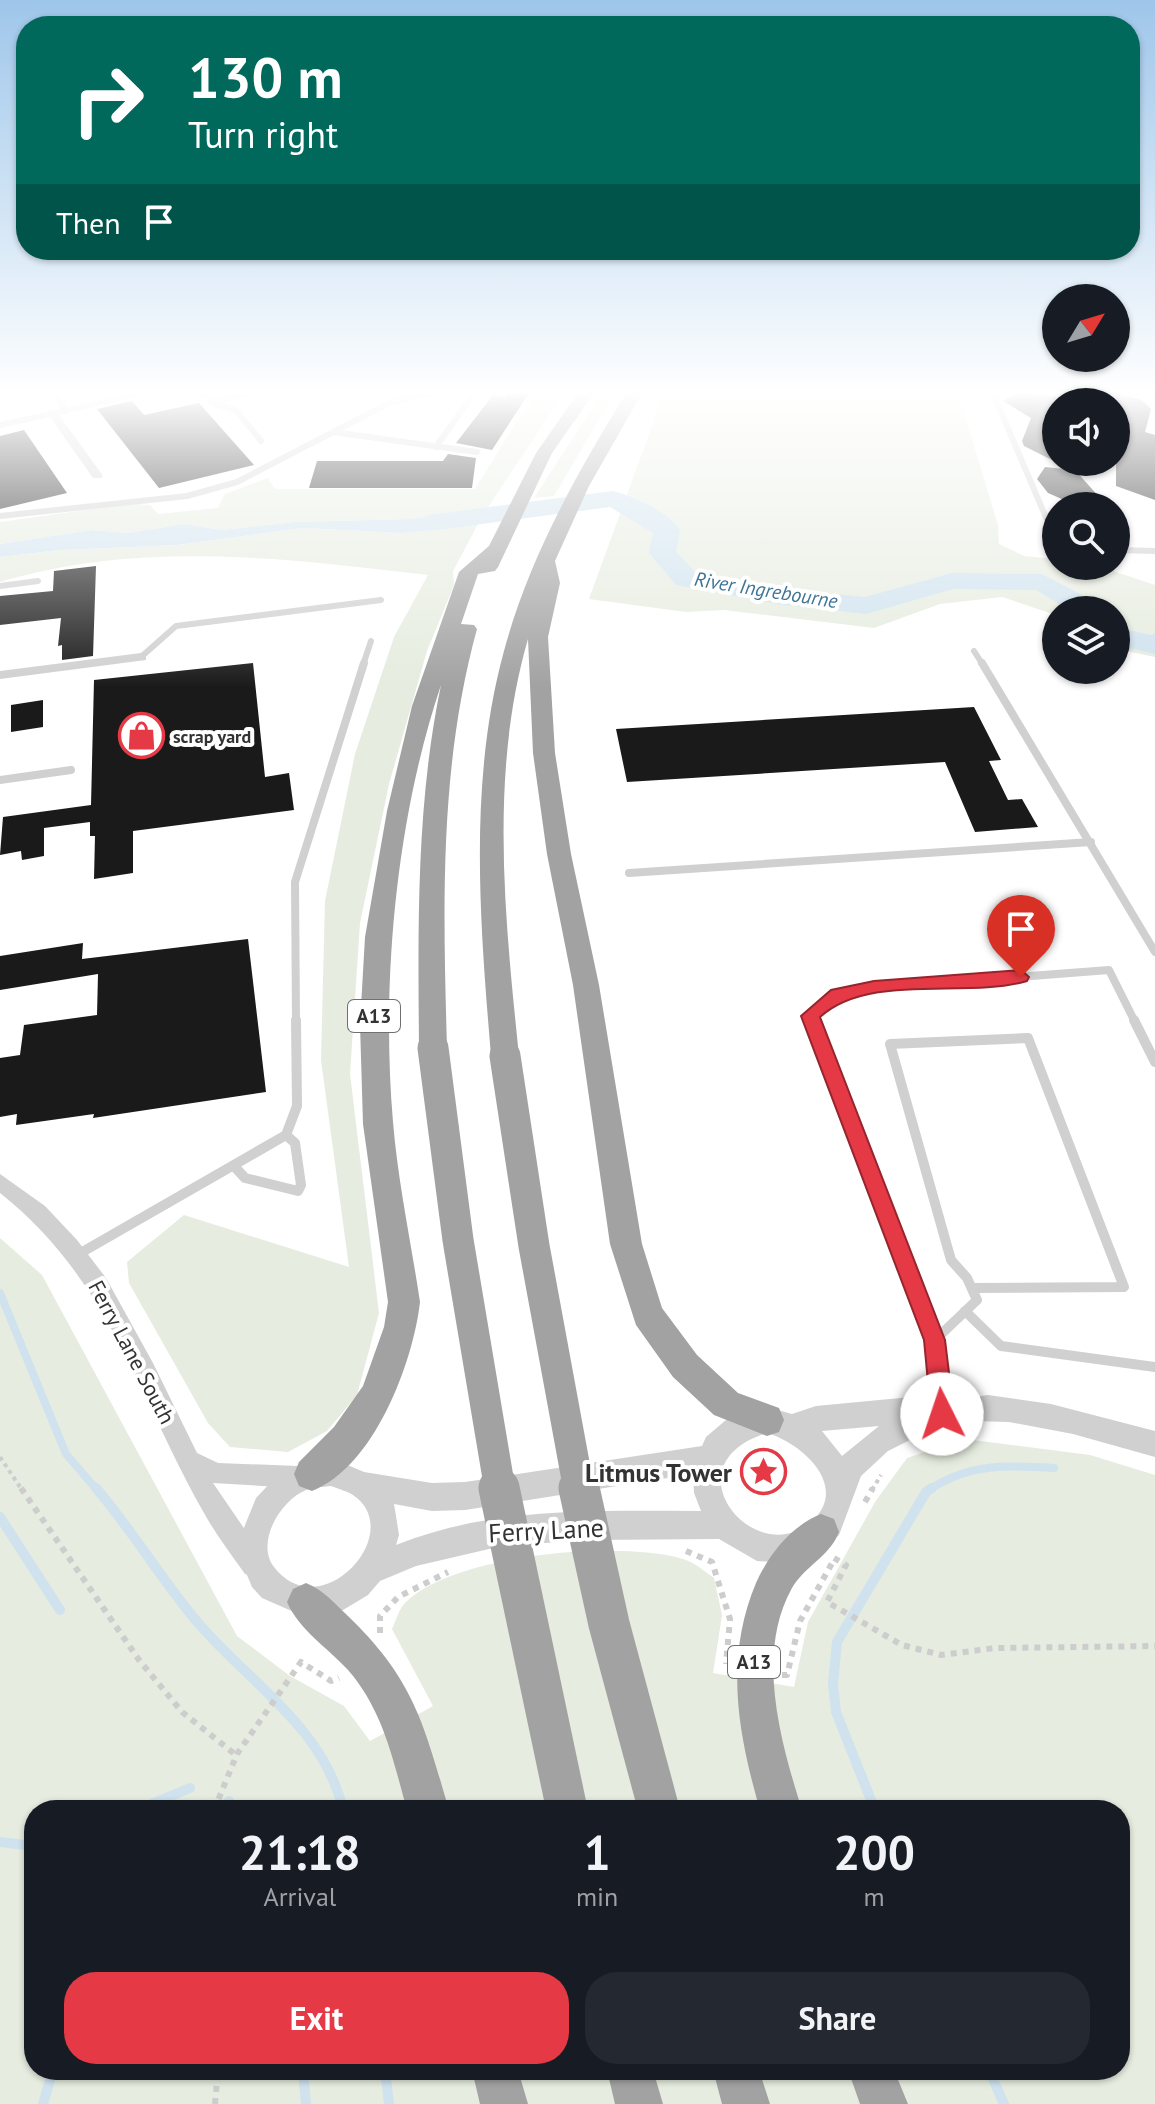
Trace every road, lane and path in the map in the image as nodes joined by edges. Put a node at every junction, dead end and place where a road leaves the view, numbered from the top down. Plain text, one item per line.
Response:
1 (204, 491) edge
2 (522, 491) edge
3 (575, 491) edge
4 (0, 516) edge
5 (496, 546) junction
6 (1130, 550) edge
7 (1155, 551) edge
8 (548, 552) junction
9 (38, 581) dead end
10 (0, 586) edge
11 (381, 600) dead end
12 (371, 641) dead end
13 (974, 651) dead end
14 (141, 657) joint
15 (0, 675) edge
16 (71, 770) dead end
17 (0, 780) edge
18 (1091, 842) junction
19 (629, 873) dead end
20 (1155, 952) edge
21 (1155, 1062) edge
22 (286, 1135) junction
23 (234, 1166) junction
24 (0, 1182) edge
25 (77, 1255) junction
26 (973, 1288) junction
27 (965, 1311) junction
28 (935, 1340) junction
29 (1155, 1367) edge
30 (942, 1414) junction
31 (767, 1420) junction
32 (795, 1426) junction
33 (1155, 1444) edge
34 (0, 1457) edge
35 (709, 1458) junction
36 (188, 1460) junction
37 (885, 1470) dead end
38 (308, 1475) junction
39 (366, 1485) junction
40 (851, 1501) junction
41 (724, 1525) junction
42 (832, 1545) junction
43 (374, 1568) junction
44 (268, 1583) junction
45 (306, 1602) junction
46 (1155, 1646) edge
47 (787, 1675) dead end
48 (337, 1676) dead end
49 (236, 1755) junction
50 (215, 1800) edge
51 (425, 1800) edge
52 (565, 1800) edge
53 (656, 1800) edge
54 (778, 1800) edge
55 (217, 2080) edge
56 (498, 2080) edge
57 (633, 2080) edge
58 (739, 2080) edge
59 (875, 2080) edge
60 (215, 2104) edge
61 (504, 2104) edge
62 (639, 2104) edge
63 (746, 2104) edge
64 (884, 2104) edge

1 - 4 lane
2 - 5 highway, A13
3 - 8 highway
5 - 38 highway, A13
5 - 52 highway, A13, bridge
6 - 7 lane
8 - 31 highway
8 - 53 highway, bridge
9 - 10 lane
11 - 14 lane
12 - 22 lane
13 - 18 lane
14 - 15 street
16 - 17 lane
18 - 19 lane
18 - 20 lane
21 - 28 lane
22 - 23 lane
22 - 23 lane
23 - 25 lane
24 - 25 street, Ferry Lane South
25 - 36 street, Ferry Lane South
26 - 26 lane
26 - 27 lane
27 - 28 lane
27 - 29 lane
28 - 30 lane
30 - 32 street
30 - 33 street
30 - 40 street
31 - 32 street
31 - 35 street
32 - 40 street
34 - 49 path
35 - 39 street, Ferry Lane
35 - 41 street
36 - 38 street
36 - 44 street, Ferry Lane South
37 - 40 path
38 - 39 street
38 - 44 street
39 - 43 street
40 - 42 street
41 - 42 street
41 - 43 street, Ferry Lane
42 - 46 path
42 - 47 path
42 - 54 highway, A13
43 - 45 street
44 - 45 street
45 - 51 highway
48 - 49 path
49 - 50 path
55 - 60 path
56 - 61 highway
57 - 62 highway
58 - 63 highway
59 - 64 highway

